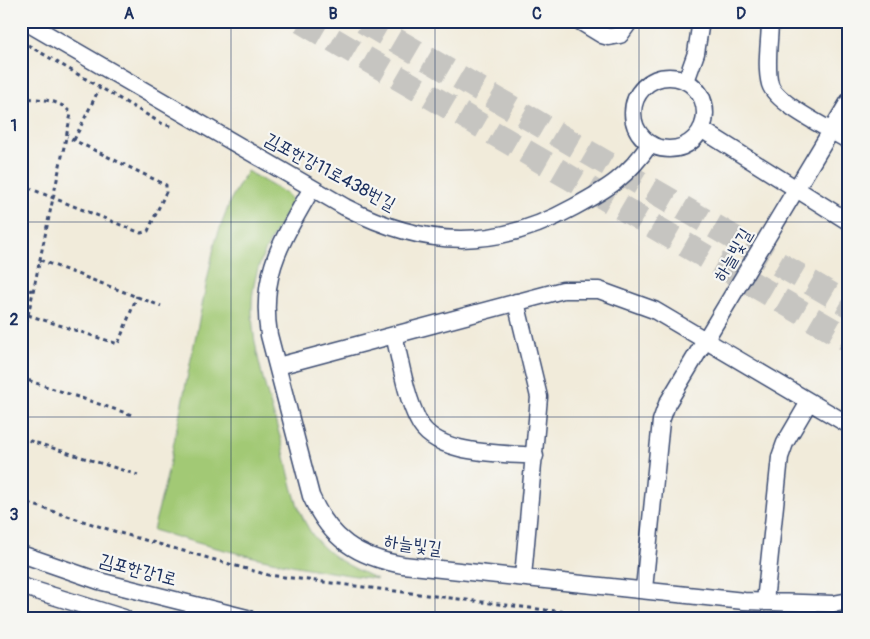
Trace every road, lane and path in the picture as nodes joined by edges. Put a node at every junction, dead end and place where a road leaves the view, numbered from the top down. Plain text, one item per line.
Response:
1 (24, 21) edge
2 (579, 21) edge
3 (630, 21) edge
4 (701, 21) edge
5 (770, 21) edge
6 (686, 81) junction
7 (100, 87) dead end
8 (21, 98) edge
9 (849, 101) edge
10 (701, 129) junction
11 (830, 129) junction
12 (67, 137) junction
13 (74, 140) junction
14 (849, 140) edge
15 (650, 144) junction
16 (21, 185) edge
17 (312, 188) junction
18 (795, 189) junction
19 (54, 198) junction
20 (849, 222) edge
21 (40, 260) junction
22 (34, 290) junction
23 (21, 291) edge
24 (137, 296) junction
25 (516, 302) junction
26 (161, 306) dead end
27 (28, 315) junction
28 (394, 335) junction
29 (706, 340) junction
30 (21, 348) edge
31 (278, 366) junction
32 (21, 378) edge
33 (809, 402) junction
34 (132, 415) dead end
35 (849, 425) edge
36 (21, 438) edge
37 (535, 456) junction
38 (138, 475) dead end
39 (21, 501) edge
40 (21, 554) edge
41 (523, 577) junction
42 (21, 586) edge
43 (644, 589) junction
44 (849, 601) edge
45 (765, 602) junction
46 (124, 618) edge
47 (247, 618) edge
48 (629, 618) edge

1 - 17 street, 김포한강11로438번길
2 - 3 street
4 - 6 street
5 - 11 street
6 - 10 street
6 - 15 street
7 - 13 path
8 - 12 path
9 - 11 street, 하늘빛길
10 - 15 street
10 - 18 street
11 - 14 street
11 - 18 street, 하늘빛길
12 - 13 path
12 - 19 path
13 - 19 path
15 - 17 street, 김포한강11로438번길
16 - 19 path
17 - 31 street, 하늘빛길
18 - 20 street
18 - 29 street, 하늘빛길
19 - 21 path
21 - 22 path
21 - 24 path
22 - 23 path
22 - 27 path
24 - 26 path
24 - 27 path
25 - 28 street
25 - 29 street
25 - 37 street
27 - 30 path
28 - 31 street
28 - 37 street
29 - 33 street
29 - 43 street, 하늘빛길
31 - 41 street, 하늘빛길
32 - 34 path
33 - 35 street
33 - 45 street
36 - 38 path
37 - 41 street
39 - 48 path
40 - 47 street, 김포한강1로
41 - 43 street, 하늘빛길
42 - 46 street
43 - 45 street, 하늘빛길
44 - 45 street, 하늘빛길

